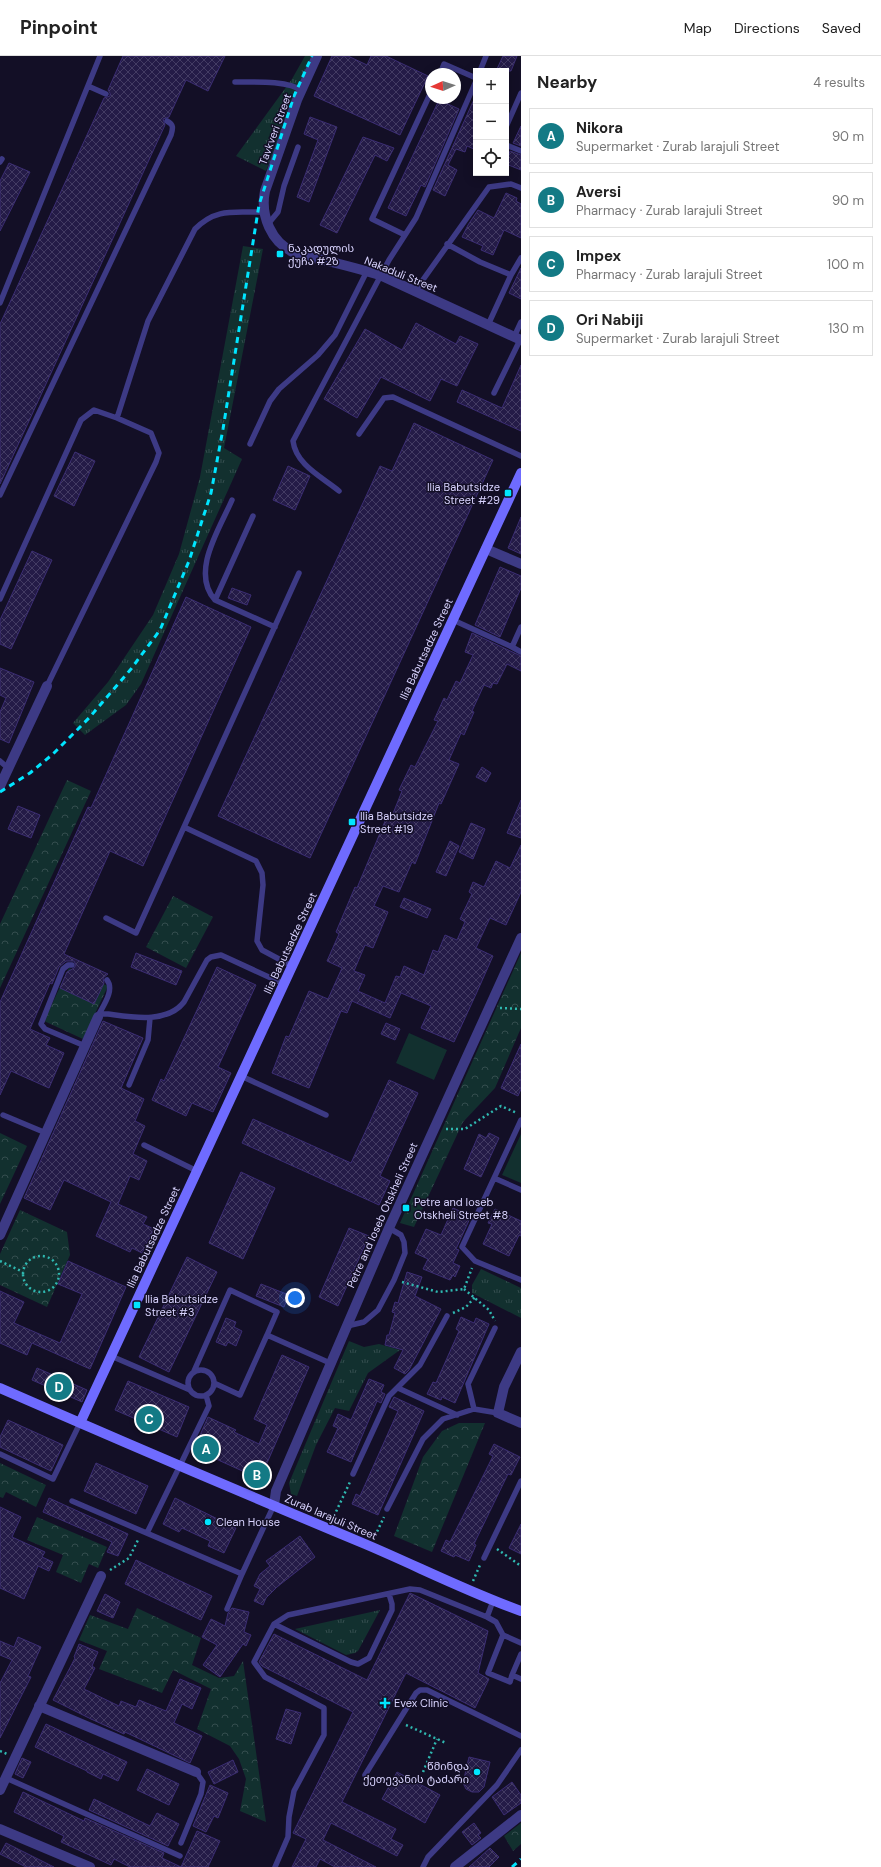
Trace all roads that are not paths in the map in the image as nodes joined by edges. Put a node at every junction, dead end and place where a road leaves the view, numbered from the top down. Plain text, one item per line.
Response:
1 (100, 56) edge
2 (317, 56) edge
3 (486, 56) edge
4 (442, 68) edge
5 (452, 68) edge
6 (481, 68) edge
7 (461, 72) edge
8 (473, 78) edge
9 (235, 82) dead end
10 (88, 86) junction
11 (473, 87) edge
12 (302, 91) junction
13 (521, 93) edge
14 (106, 94) dead end
15 (425, 104) edge
16 (167, 120) dead end
17 (509, 120) edge
18 (509, 146) edge
19 (298, 147) dead end
20 (521, 151) edge
21 (521, 188) edge
22 (263, 212) junction
23 (268, 224) junction
24 (405, 235) junction
25 (447, 244) junction
26 (521, 258) edge
27 (367, 271) junction
28 (511, 275) junction
29 (382, 276) junction
30 (415, 291) junction
31 (0, 303) edge
32 (521, 322) edge
33 (488, 325) junction
34 (518, 339) edge
35 (494, 394) dead end
36 (117, 418) junction
37 (359, 434) dead end
38 (250, 444) dead end
39 (521, 456) edge
40 (521, 473) edge
41 (339, 491) dead end
42 (0, 495) edge
43 (232, 500) dead end
44 (253, 516) dead end
45 (486, 549) junction
46 (521, 564) edge
47 (299, 573) dead end
48 (0, 599) edge
49 (215, 600) junction
50 (453, 620) junction
51 (275, 627) junction
52 (521, 627) edge
53 (512, 647) junction
54 (521, 652) edge
55 (47, 686) joint
56 (0, 761) edge
57 (8, 768) junction
58 (0, 786) edge
59 (184, 827) junction
60 (106, 918) dead end
61 (521, 938) edge
62 (72, 965) dead end
63 (292, 966) junction
64 (107, 980) dead end
65 (284, 984) junction
66 (98, 1016) junction
67 (150, 1018) junction
68 (85, 1046) junction
69 (241, 1076) junction
70 (129, 1086) dead end
71 (3, 1115) dead end
72 (326, 1115) dead end
73 (521, 1120) edge
74 (46, 1133) junction
75 (144, 1145) dead end
76 (197, 1171) junction
77 (494, 1178) junction
78 (521, 1190) edge
79 (389, 1228) junction
80 (0, 1235) edge
81 (521, 1280) edge
82 (447, 1316) road end
83 (346, 1326) junction
84 (496, 1328) road end
85 (267, 1335) junction
86 (521, 1352) edge
87 (111, 1356) junction
88 (330, 1363) junction
89 (194, 1371) junction
90 (214, 1383) junction
91 (0, 1388) edge
92 (398, 1388) junction
93 (190, 1390) junction
94 (206, 1395) junction
95 (474, 1409) junction
96 (498, 1412) junction
97 (457, 1415) junction
98 (80, 1423) junction
99 (521, 1423) edge
100 (0, 1454) edge
101 (180, 1467) junction
102 (353, 1474) road end
103 (521, 1481) edge
104 (72, 1501) dead end
105 (274, 1505) junction
106 (387, 1509) road end
107 (144, 1532) junction
108 (484, 1558) road end
109 (242, 1574) junction
110 (101, 1576) road end
111 (389, 1594) junction
112 (493, 1601) junction
113 (227, 1609) dead end
114 (521, 1611) edge
115 (487, 1617) junction
116 (274, 1624) junction
117 (503, 1635) junction
118 (521, 1643) edge
119 (521, 1654) edge
120 (512, 1675) junction
121 (521, 1679) edge
122 (39, 1706) junction
123 (521, 1736) edge
124 (521, 1750) edge
125 (196, 1772) joint
126 (365, 1775) dead end
127 (6, 1778) junction
128 (0, 1790) edge
129 (521, 1815) edge
130 (0, 1829) edge
131 (181, 1843) dead end
132 (180, 1856) dead end
133 (90, 1867) edge
134 (275, 1867) edge
135 (423, 1867) edge
136 (455, 1867) edge

1 - 10 lane
2 - 12 street, Tavkveri Street
3 - 6 lane
4 - 5 lane
7 - 8 lane
9 - 12 lane
10 - 14 lane
10 - 31 lane
11 - 24 lane
12 - 22 street, Tavkveri Street
13 - 17 lane
15 - 24 lane
16 - 42 lane
18 - 20 lane
19 - 23 lane
21 - 25 lane
22 - 23 street, Nakaduli Street
22 - 36 lane
23 - 27 street, Nakaduli Street
24 - 29 lane
25 - 28 lane
25 - 30 lane
26 - 28 lane
27 - 29 street, Nakaduli Street
27 - 38 lane
28 - 33 lane
29 - 30 street, Nakaduli Street
29 - 41 lane
30 - 33 street, Nakaduli Street
32 - 34 lane
33 - 34 street, Nakaduli Street
34 - 35 lane
36 - 48 lane
36 - 55 lane
37 - 39 lane
40 - 45 street, Ilia Babutsadze Street
43 - 49 lane
44 - 49 lane
45 - 46 street
45 - 50 street, Ilia Babutsadze Street
47 - 51 lane
49 - 51 lane
50 - 53 lane
50 - 63 street, Ilia Babutsadze Street
51 - 59 lane
52 - 53 lane
53 - 54 lane
55 - 57 street
56 - 57 lane
57 - 58 street
59 - 60 lane
59 - 63 lane
61 - 79 street, Petre and Ioseb Otskheli Street
62 - 68 lane
63 - 65 street, Ilia Babutsadze Street
64 - 66 lane
65 - 67 lane
65 - 69 street, Ilia Babutsadze Street
66 - 67 lane
66 - 68 street
67 - 70 lane
68 - 74 street
69 - 72 lane
69 - 76 street, Ilia Babutsadze Street
71 - 74 lane
73 - 77 lane
74 - 80 street
75 - 76 lane
76 - 87 street, Ilia Babutsadze Street
77 - 78 lane
77 - 81 lane
79 - 83 street, Petre and Ioseb Otskheli Street
79 - 83 lane
82 - 92 lane
83 - 88 street, Petre and Ioseb Otskheli Street
84 - 95 lane
85 - 88 lane
85 - 89 lane
85 - 90 lane
86 - 96 street
87 - 93 lane
87 - 98 street, Ilia Babutsadze Street
88 - 105 street, Petre and Ioseb Otskheli Street
89 - 90 lane
89 - 93 lane
90 - 94 lane
91 - 98 street, Zurab Iarajuli Street
92 - 97 lane
92 - 102 lane
93 - 94 lane
94 - 101 lane
95 - 96 lane
95 - 97 lane
96 - 99 street
97 - 106 lane
98 - 100 lane
98 - 101 street, Zurab Iarajuli Street
101 - 105 street, Zurab Iarajuli Street
101 - 107 lane
103 - 108 lane
104 - 107 lane
105 - 109 lane
105 - 112 street, Zurab Iarajuli Street
107 - 109 lane
109 - 113 lane
110 - 122 street
111 - 115 lane
111 - 116 lane
111 - 116 lane
112 - 114 street, Zurab Iarajuli Street
112 - 115 lane
115 - 117 lane
116 - 134 lane
117 - 118 lane
117 - 120 lane
119 - 120 lane
120 - 121 lane
122 - 125 street
122 - 127 street
123 - 126 lane
124 - 135 lane
125 - 131 lane
127 - 128 street
127 - 132 lane
129 - 136 street
130 - 133 street

